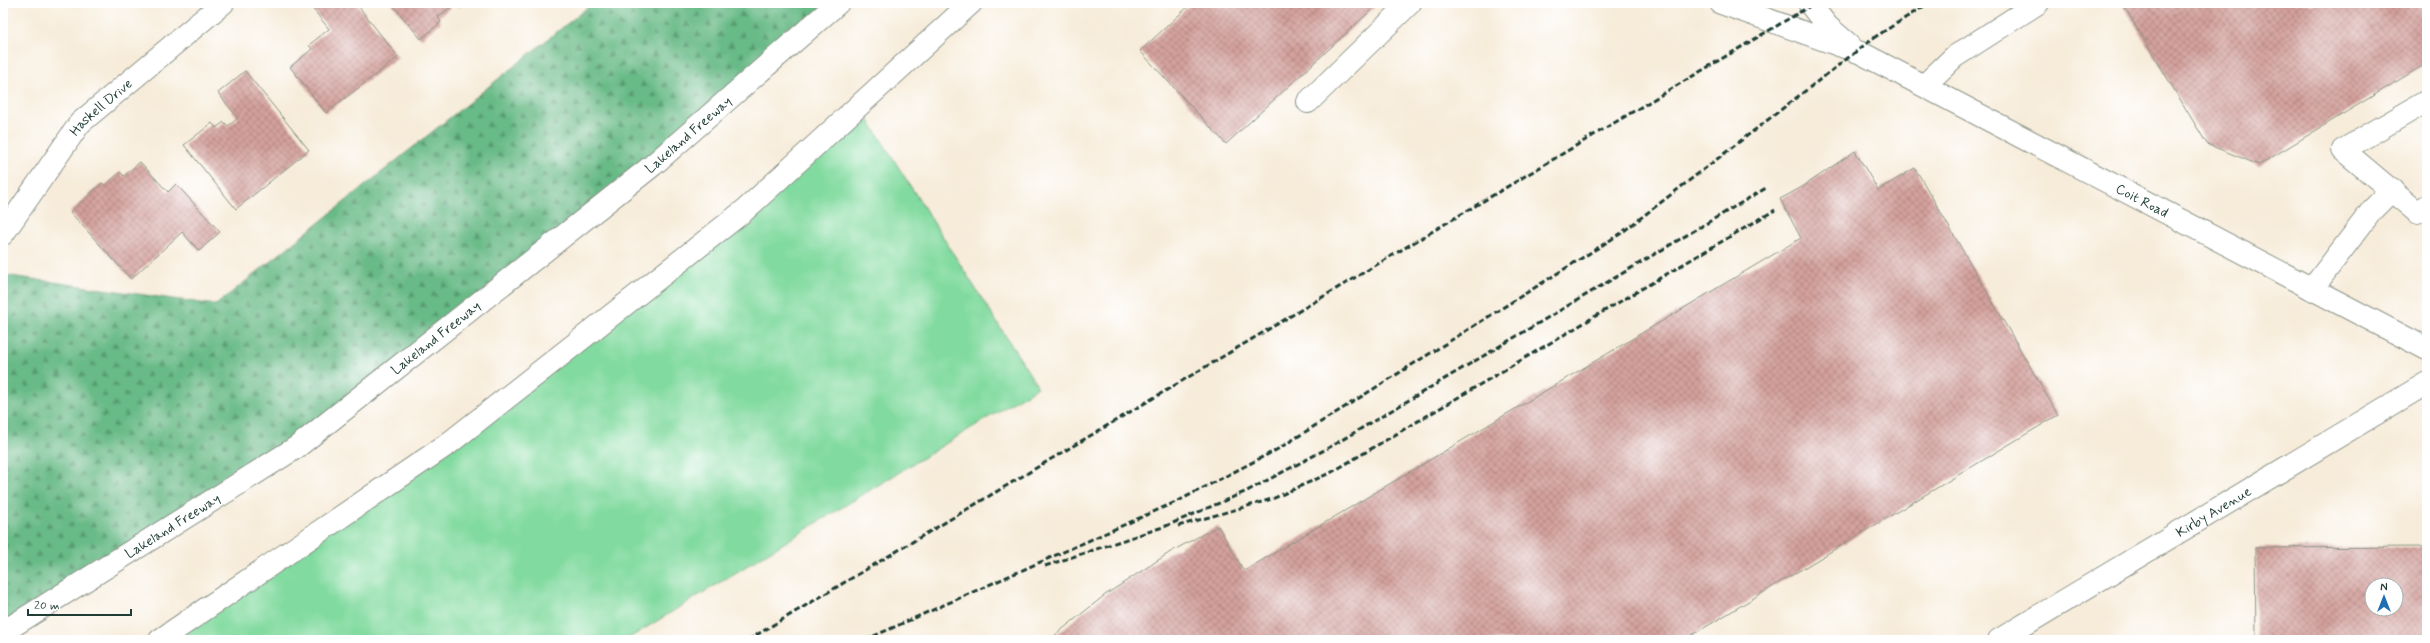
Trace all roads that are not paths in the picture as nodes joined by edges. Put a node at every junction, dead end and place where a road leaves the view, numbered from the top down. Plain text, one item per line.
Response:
1 (223, 3) edge
2 (838, 3) edge
3 (971, 3) edge
4 (1410, 3) edge
5 (1721, 3) edge
6 (1809, 3) edge
7 (2038, 3) edge
8 (1857, 51) junction
9 (1925, 85) junction
10 (2427, 101) edge
11 (1308, 102) dead end
12 (2392, 190) junction
13 (2427, 206) edge
14 (3, 234) edge
15 (2312, 289) junction
16 (2427, 349) edge
17 (2427, 383) edge
18 (3, 632) edge
19 (164, 638) edge
20 (1999, 640) edge

1 - 14 main road, Haskell Drive
2 - 18 main road, Lakeland Freeway
3 - 19 main road
4 - 11 main road
5 - 8 main road
6 - 8 main road
7 - 9 main road
8 - 9 main road, Coit Road
9 - 15 main road, Coit Road
10 - 12 main road
12 - 13 main road
12 - 15 main road
15 - 16 main road, Coit Road
17 - 20 main road, Kirby Avenue

